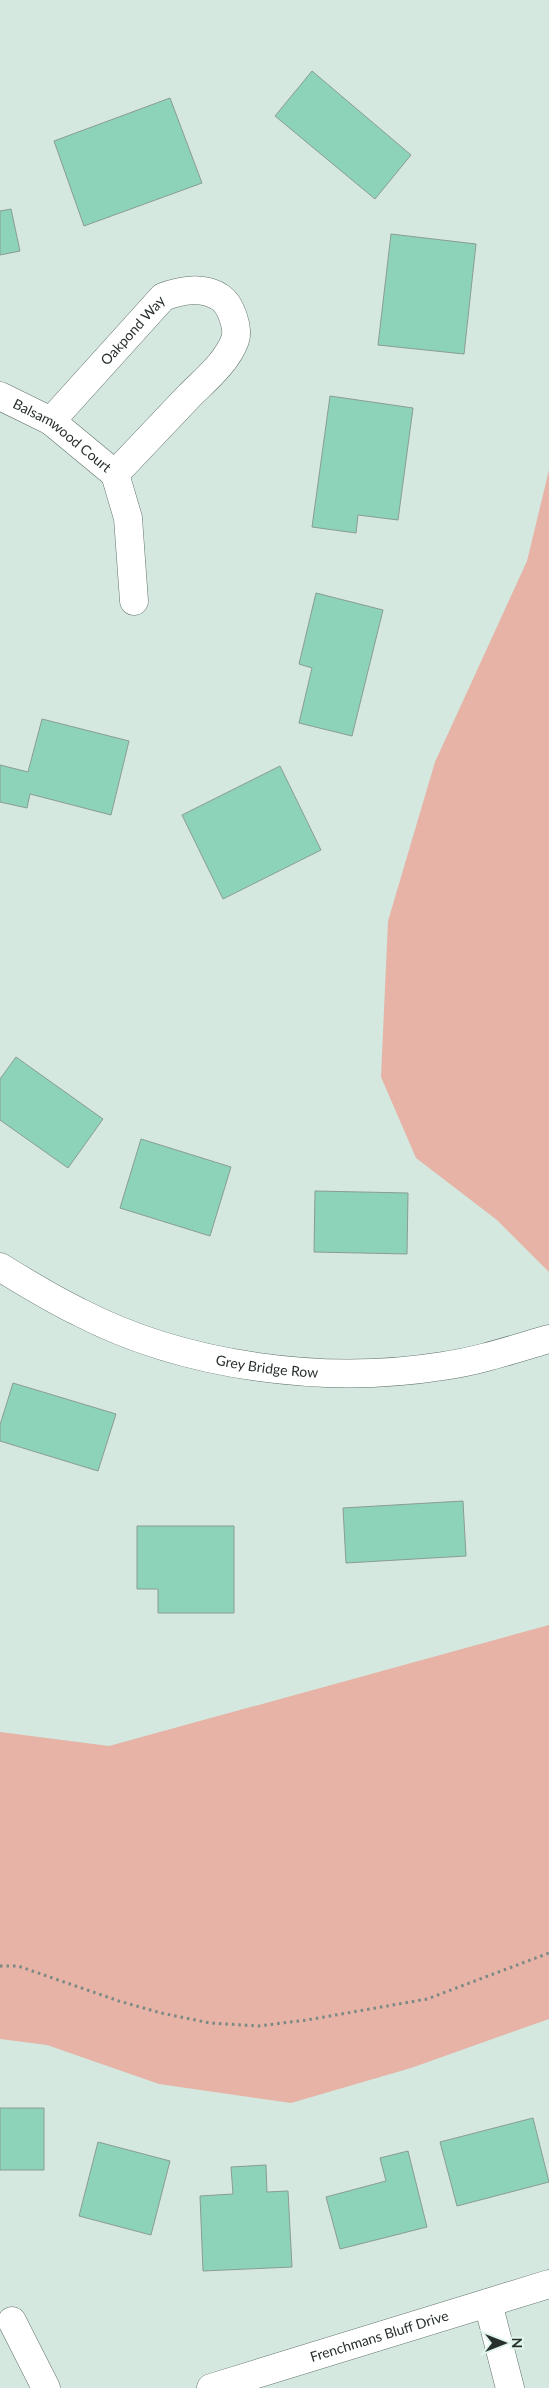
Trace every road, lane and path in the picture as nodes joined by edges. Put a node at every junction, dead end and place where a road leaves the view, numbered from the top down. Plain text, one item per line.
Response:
1 (0, 396) edge
2 (51, 421) junction
3 (115, 474) junction
4 (134, 600) dead end
5 (0, 1267) edge
6 (549, 1339) edge
7 (549, 1953) edge
8 (0, 1966) edge
9 (549, 2284) edge
10 (488, 2303) junction
11 (12, 2322) dead end
12 (46, 2388) edge
13 (211, 2388) edge
14 (510, 2388) edge

1 - 2 street, Balsamwood Court
2 - 3 street, Balsamwood Court
2 - 3 street, Oakpond Way
3 - 4 street, Balsamwood Court
5 - 6 street, Grey Bridge Row
7 - 8 path
9 - 10 street, Frenchmans Bluff Drive
10 - 13 street, Frenchmans Bluff Drive
10 - 14 street
11 - 12 street

